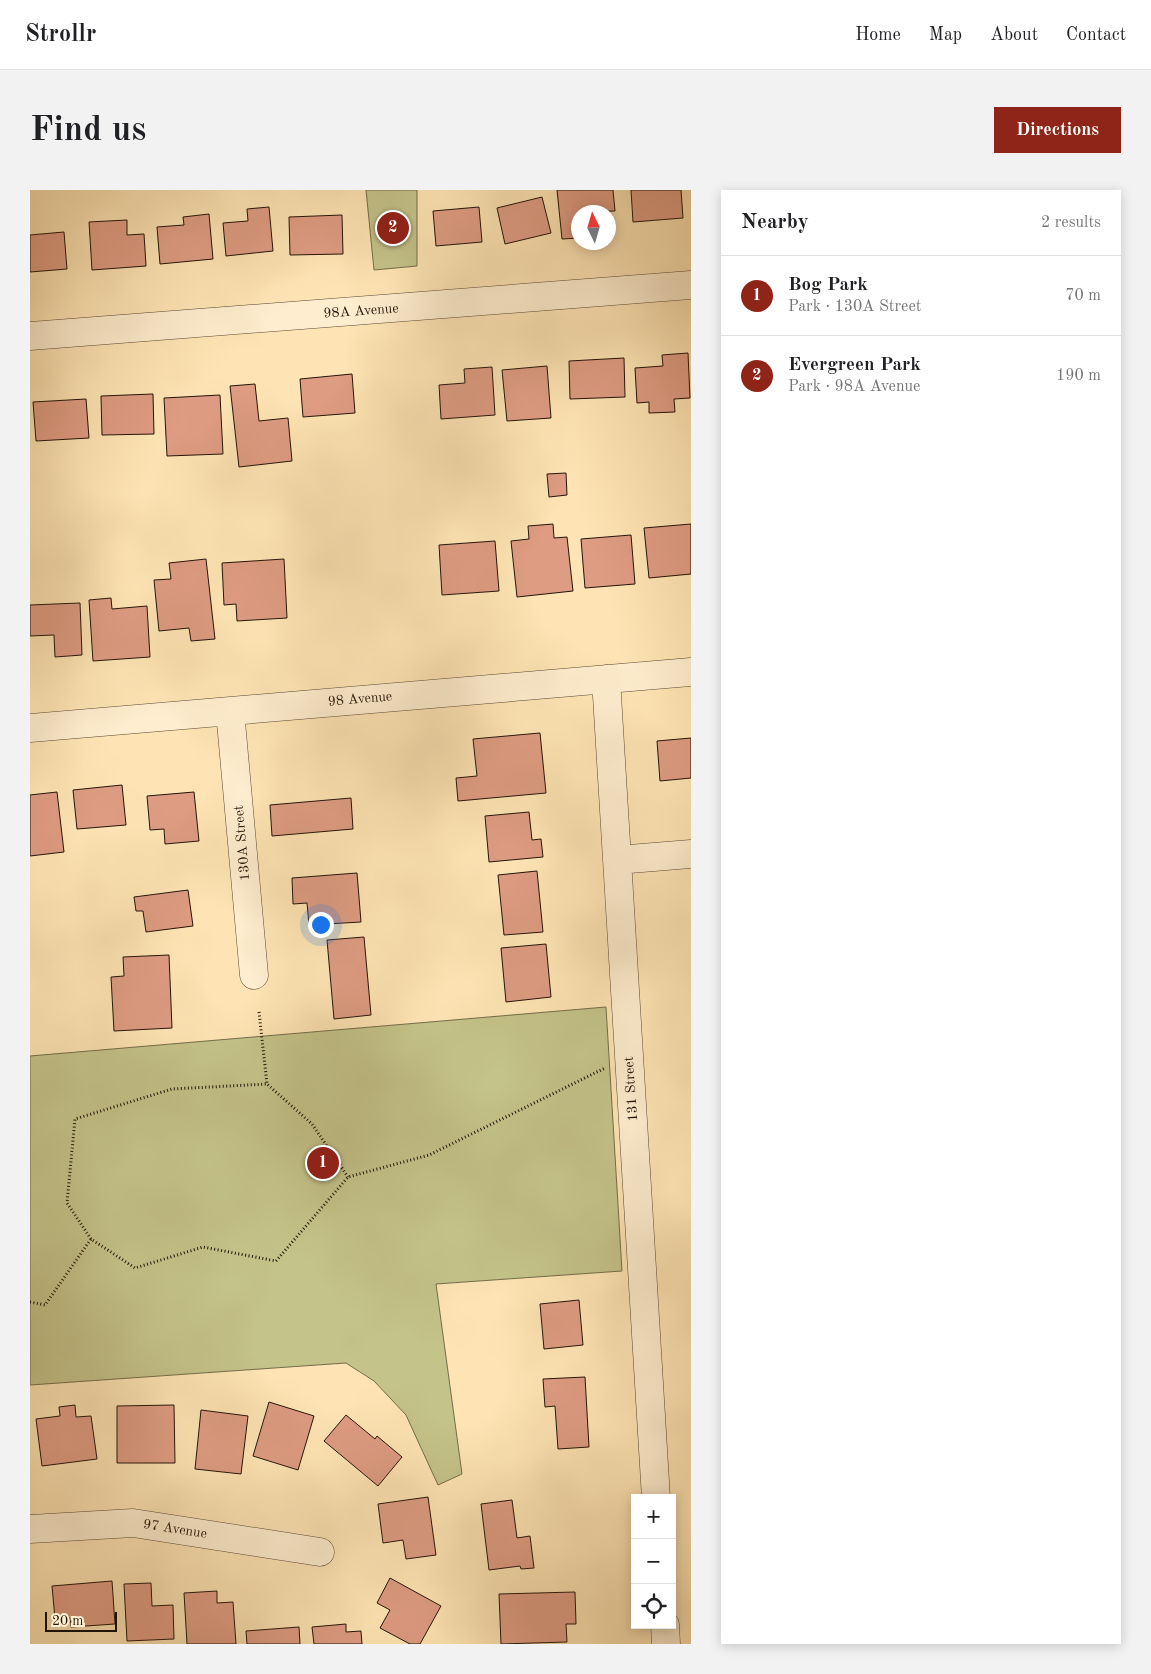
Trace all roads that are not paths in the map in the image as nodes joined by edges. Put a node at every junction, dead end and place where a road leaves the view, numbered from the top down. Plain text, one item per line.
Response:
1 (691, 285) edge
2 (30, 336) edge
3 (691, 672) edge
4 (606, 679) junction
5 (230, 711) junction
6 (30, 728) edge
7 (691, 854) edge
8 (617, 860) junction
9 (254, 975) dead end
10 (656, 1494) edge
11 (30, 1529) edge
12 (320, 1552) dead end
13 (665, 1629) edge
14 (666, 1644) edge

1 - 2 street, 98A Avenue
3 - 4 street, 98 Avenue
4 - 5 street, 98 Avenue
4 - 8 street, 131 Street
5 - 6 street, 98 Avenue
5 - 9 street, 130A Street
7 - 8 street
8 - 10 street, 131 Street
11 - 12 street, 97 Avenue
13 - 14 street

